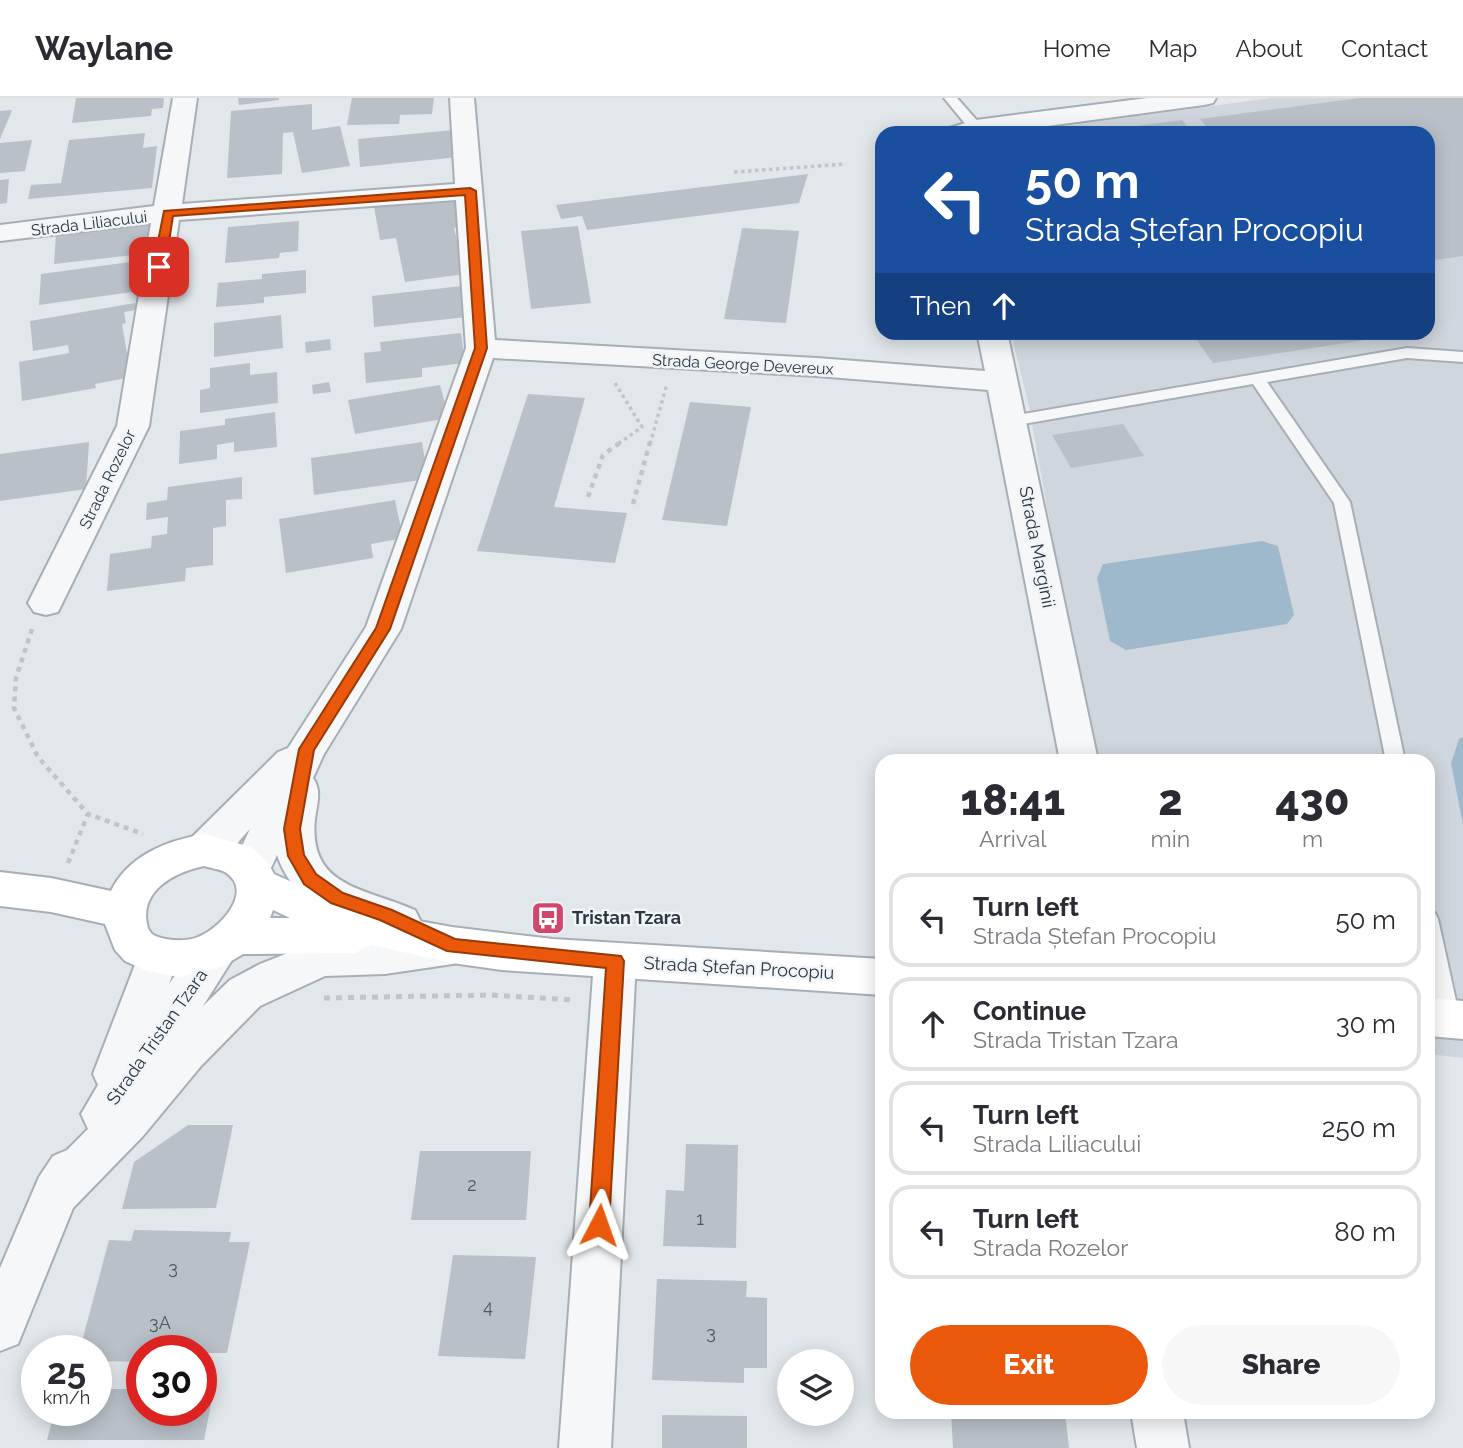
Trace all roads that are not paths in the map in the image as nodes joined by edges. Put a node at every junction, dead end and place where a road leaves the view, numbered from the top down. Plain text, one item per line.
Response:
1 (185, 98) edge
2 (462, 98) edge
3 (950, 98) edge
4 (1204, 98) edge
5 (965, 126) edge
6 (997, 126) edge
7 (470, 191) junction
8 (168, 214) junction
9 (0, 233) edge
10 (994, 340) edge
11 (481, 348) junction
12 (1463, 357) edge
13 (1257, 379) junction
14 (1004, 382) junction
15 (1012, 421) junction
16 (46, 603) road end
17 (307, 749) junction
18 (1078, 754) edge
19 (1394, 754) edge
20 (173, 860) junction
21 (254, 877) junction
22 (0, 889) edge
23 (51, 895) junction
24 (125, 911) junction
25 (389, 934) junction
26 (228, 943) junction
27 (453, 946) junction
28 (158, 957) junction
29 (1435, 958) edge
30 (875, 977) edge
31 (614, 982) junction
32 (1446, 1019) edge
33 (96, 1125) junction
34 (56, 1193) junction
35 (0, 1326) edge
36 (1158, 1419) edge
37 (585, 1448) edge
38 (1163, 1448) edge

1 - 8 street, Strada Rozelor
2 - 7 street
3 - 5 lane
4 - 6 street
7 - 8 street, Strada Liliacului
7 - 11 street
8 - 9 street, Strada Liliacului
8 - 16 street, Strada Rozelor
10 - 14 street, Strada Marginii
11 - 14 street, Strada George Devereux
11 - 17 street
12 - 13 lane
13 - 15 lane
13 - 19 lane
14 - 15 street, Strada Marginii
15 - 18 street, Strada Marginii
17 - 20 street
17 - 21 street
17 - 27 street
20 - 21 street
20 - 23 street
20 - 24 street
21 - 25 street, Strada Ștefan Procopiu
21 - 26 street
22 - 23 street
23 - 24 street
24 - 28 street
25 - 26 street, Strada Ștefan Procopiu
25 - 27 street, Strada Ștefan Procopiu
26 - 28 street
26 - 33 street, Strada Tristan Tzara
27 - 31 street, Strada Ștefan Procopiu
27 - 34 street
28 - 33 street, Strada Tristan Tzara
29 - 32 lane
30 - 31 street, Strada Ștefan Procopiu
31 - 37 street
33 - 34 street, Strada Tristan Tzara
34 - 35 street, Strada Tristan Tzara
36 - 38 street

